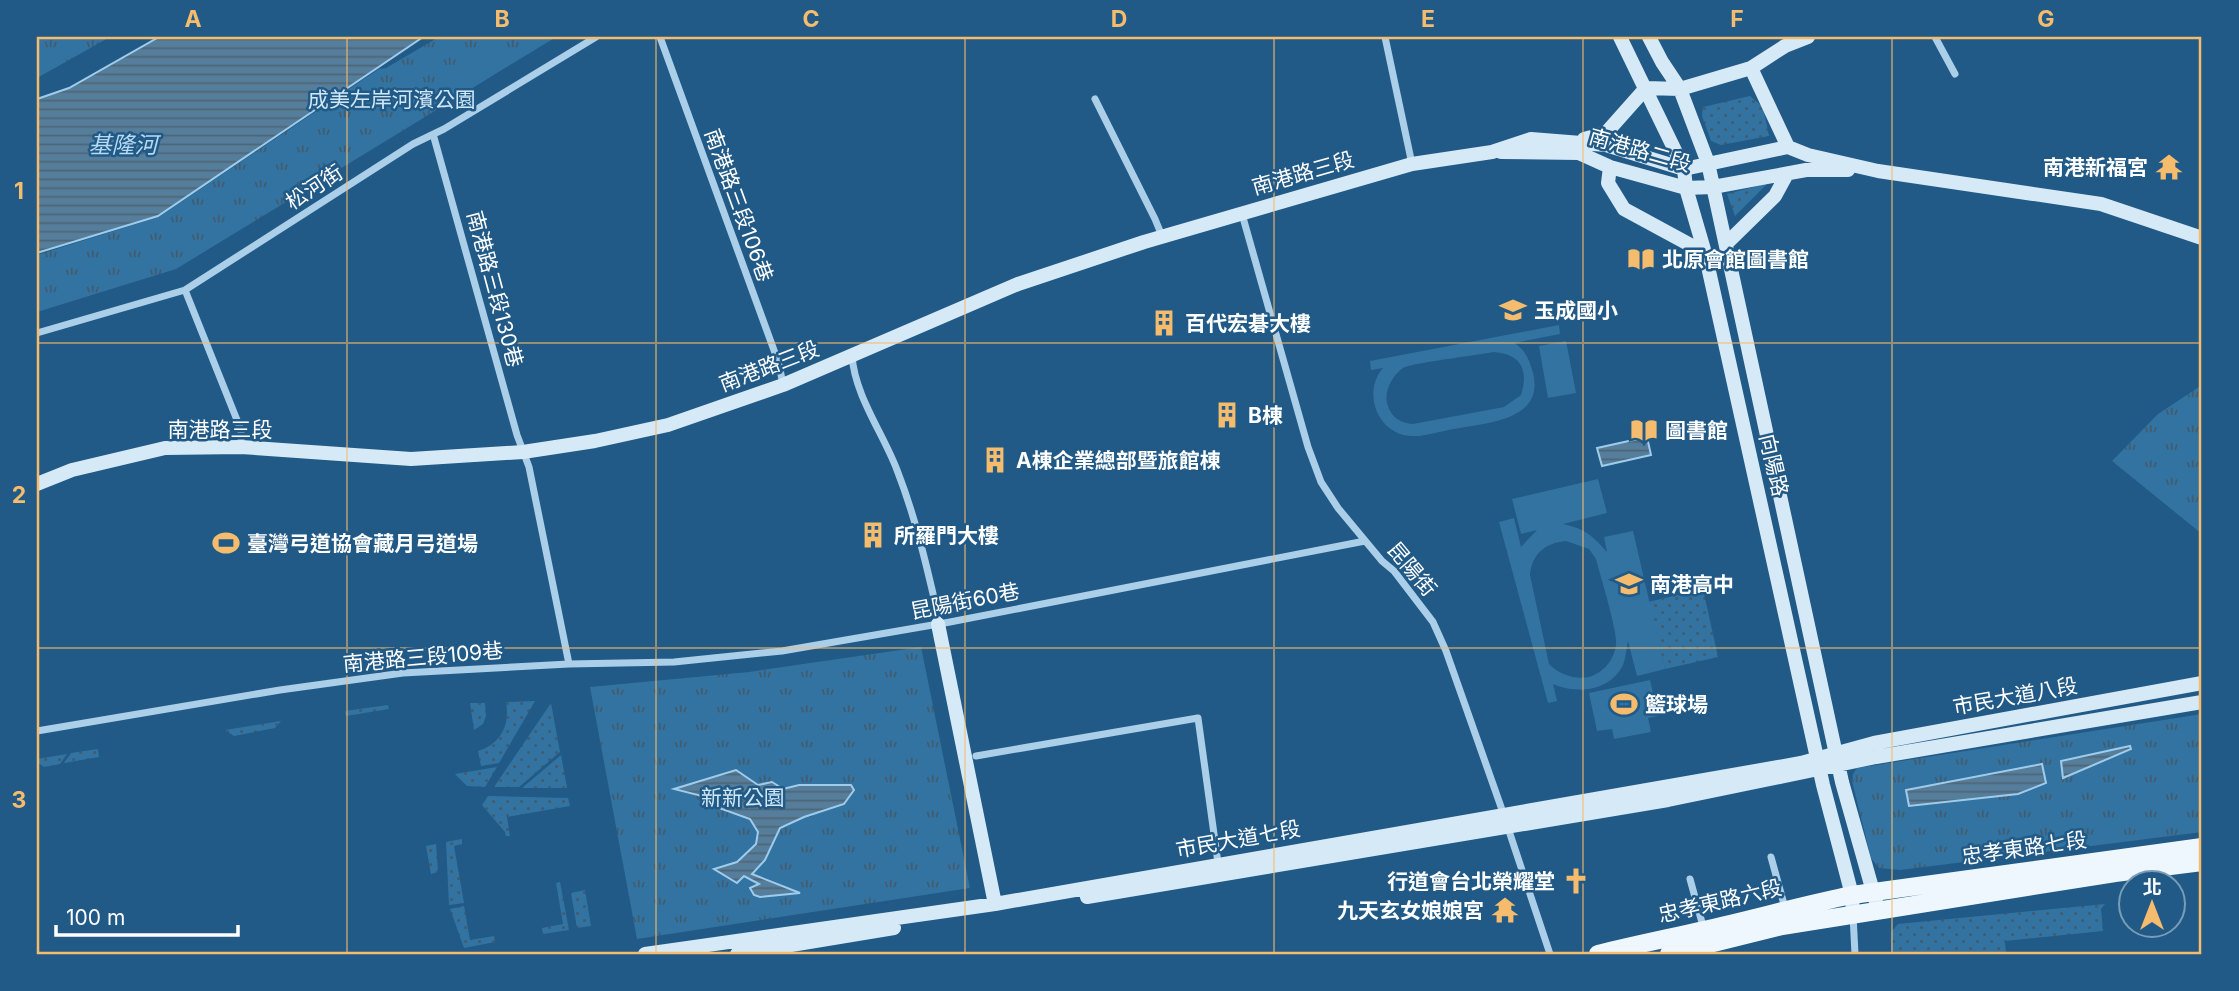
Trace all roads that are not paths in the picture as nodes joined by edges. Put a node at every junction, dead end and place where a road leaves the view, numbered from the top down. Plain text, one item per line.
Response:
1 (596, 37) edge
2 (660, 37) edge
3 (1385, 37) edge
4 (1620, 37) edge
5 (1649, 37) edge
6 (1808, 37) edge
7 (1935, 37) edge
8 (1751, 68) junction
9 (1955, 74) dead end
10 (1646, 88) junction
11 (1680, 89) junction
12 (1095, 99) dead end
13 (433, 134) junction
14 (1578, 141) junction
15 (1788, 147) junction
16 (1492, 152) junction
17 (1708, 163) junction
18 (1412, 164) junction
19 (1610, 167) junction
20 (1684, 169) junction
21 (1878, 171) junction
22 (1787, 174) junction
23 (1713, 187) junction
24 (1686, 188) junction
25 (1242, 213) junction
26 (1161, 236) junction
27 (2202, 238) edge
28 (1727, 243) junction
29 (1705, 253) junction
30 (185, 290) junction
31 (37, 333) edge
32 (852, 355) junction
33 (783, 385) junction
34 (241, 447) junction
35 (523, 452) junction
36 (37, 484) edge
37 (1365, 541) junction
38 (938, 624) junction
39 (569, 664) junction
40 (2202, 683) edge
41 (2202, 702) edge
42 (37, 731) edge
43 (976, 756) dead end
44 (1838, 760) junction
45 (1819, 764) junction
46 (1505, 821) junction
47 (2202, 847) edge
48 (1771, 857) dead end
49 (2202, 862) edge
50 (1217, 863) junction
51 (1690, 879) dead end
52 (1852, 895) junction
53 (1876, 902) junction
54 (995, 904) junction
55 (1786, 909) junction
56 (1853, 914) junction
57 (1704, 930) junction
58 (722, 949) edge
59 (646, 954) edge
60 (737, 954) edge
61 (1550, 954) edge
62 (1598, 954) edge
63 (1669, 954) edge
64 (1855, 954) edge

1 - 13 street, 松河街
2 - 33 street, 南港路三段106巷
3 - 18 street
4 - 10 main road, 向陽路
5 - 11 main road, 向陽路
6 - 8 main road
7 - 9 street
8 - 11 main road
8 - 15 main road
10 - 11 main road
10 - 14 main road
10 - 20 main road, 向陽路
11 - 17 main road, 向陽路
12 - 26 street
13 - 30 street, 松河街
13 - 35 street, 南港路三段130巷
14 - 16 main road, 南港路二段
14 - 20 main road, 南港路二段
15 - 17 main road, 南港路二段
15 - 21 main road, 南港路二段
16 - 18 main road, 南港路三段
16 - 19 main road, 南港路二段
17 - 20 main road, 南港路二段
17 - 23 main road, 向陽路
18 - 25 main road, 南港路三段
19 - 24 main road, 南港路二段
19 - 29 main road
20 - 24 main road, 向陽路
21 - 22 main road, 南港路二段
21 - 27 main road, 南港路二段
22 - 23 main road, 南港路二段
22 - 28 main road
23 - 24 main road, 南港路二段
23 - 28 main road, 向陽路
24 - 29 main road, 向陽路
25 - 26 main road, 南港路三段
25 - 37 street, 昆陽街
26 - 32 main road, 南港路三段
28 - 44 main road, 向陽路
29 - 45 main road, 向陽路
30 - 31 street, 松河街
30 - 34 street
32 - 33 main road, 南港路三段
32 - 38 street
33 - 35 main road, 南港路三段
34 - 35 main road, 南港路三段
34 - 36 main road, 南港路三段
35 - 39 street, 南港路三段130巷
37 - 38 street, 昆陽街60巷
37 - 46 street, 昆陽街
38 - 39 street, 昆陽街60巷
38 - 54 main road
39 - 42 street, 南港路三段109巷
40 - 44 main road, 市民大道八段
41 - 44 main road, 市民大道八段
43 - 50 street
44 - 45 main road, 市民大道七段
44 - 53 main road, 向陽路
45 - 46 main road, 市民大道七段
45 - 52 main road, 向陽路
46 - 50 main road, 市民大道七段
46 - 60 main road, 市民大道七段
46 - 61 street, 昆陽街
47 - 53 main road, 忠孝東路七段
48 - 55 street
49 - 53 main road, 忠孝東路七段
50 - 54 main road, 市民大道七段
51 - 57 street
52 - 53 main road, 忠孝東路七段
52 - 55 main road, 忠孝東路六段
52 - 56 main road, 向陽路
53 - 56 main road, 忠孝東路六段
54 - 58 main road, 市民大道七段
55 - 57 main road, 忠孝東路六段
56 - 63 main road, 忠孝東路六段
56 - 64 street
57 - 62 main road, 忠孝東路六段
58 - 59 main road, 市民大道七段

